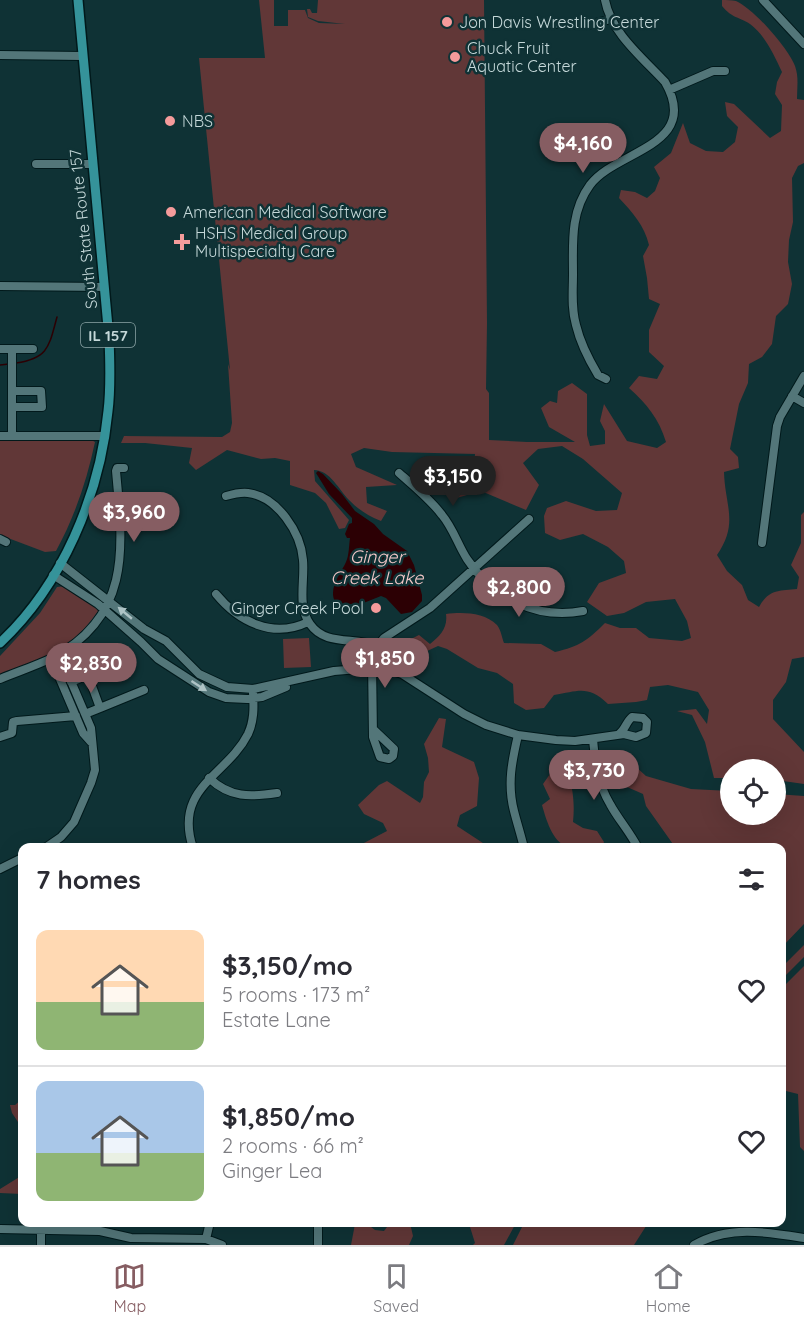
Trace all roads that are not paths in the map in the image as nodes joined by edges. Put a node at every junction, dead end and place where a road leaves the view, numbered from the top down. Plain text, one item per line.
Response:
1 (78, 0) edge
2 (605, 0) edge
3 (763, 0) edge
4 (611, 19) junction
5 (543, 23) dead end
6 (804, 44) edge
7 (0, 55) edge
8 (82, 56) junction
9 (725, 71) dead end
10 (669, 90) junction
11 (36, 164) dead end
12 (92, 164) junction
13 (0, 286) edge
14 (104, 287) junction
15 (0, 349) edge
16 (12, 349) junction
17 (33, 349) dead end
18 (804, 376) edge
19 (606, 379) dead end
20 (12, 391) junction
21 (792, 396) junction
22 (804, 403) edge
23 (12, 407) junction
24 (0, 436) edge
25 (12, 436) junction
26 (105, 436) junction
27 (124, 468) dead end
28 (399, 473) dead end
29 (226, 496) dead end
30 (529, 519) dead end
31 (762, 543) dead end
32 (60, 563) junction
33 (474, 569) junction
34 (53, 575) junction
35 (216, 594) dead end
36 (109, 600) junction
37 (104, 609) junction
38 (583, 611) dead end
39 (308, 622) junction
40 (156, 635) junction
41 (0, 643) edge
42 (378, 646) junction
43 (145, 647) junction
44 (59, 653) junction
45 (181, 657) junction
46 (51, 658) junction
47 (127, 658) dead end
48 (172, 668) junction
49 (371, 668) junction
50 (87, 675) junction
51 (303, 678) junction
52 (0, 679) edge
53 (71, 682) junction
54 (253, 689) junction
55 (144, 690) dead end
56 (94, 692) junction
57 (254, 698) junction
58 (80, 702) junction
59 (100, 708) junction
60 (78, 713) junction
61 (374, 730) dead end
62 (619, 734) dead end
63 (518, 735) junction
64 (0, 737) edge
65 (593, 739) junction
66 (209, 778) junction
67 (277, 793) dead end
68 (53, 843) edge
69 (192, 843) edge
70 (523, 843) edge
71 (636, 843) edge
72 (18, 860) edge
73 (0, 869) edge
74 (101, 1227) edge
75 (209, 1227) edge
76 (318, 1227) edge
77 (752, 1227) edge
78 (0, 1229) edge
79 (41, 1229) junction
80 (804, 1238) edge
81 (206, 1239) junction
82 (40, 1245) edge
83 (222, 1245) edge
84 (318, 1245) edge
85 (694, 1245) edge

1 - 8 main road, South State Route 157 / IL 157
2 - 4 street
3 - 6 street
4 - 5 street
4 - 10 street
7 - 8 street
8 - 12 main road, South State Route 157 / IL 157
9 - 10 street
10 - 19 street
11 - 12 street
12 - 14 main road, South State Route 157 / IL 157
13 - 14 street
14 - 26 main road, South State Route 157 / IL 157
15 - 16 street
16 - 17 street
16 - 20 street
18 - 21 street
20 - 23 street
20 - 23 street
21 - 22 street
21 - 31 street
23 - 25 street
24 - 25 street
25 - 26 street
26 - 32 main road, South State Route 157 / IL 157
27 - 36 street
28 - 33 street
29 - 39 street
30 - 33 street
32 - 34 main road, South State Route 157 / IL 157
32 - 36 street
33 - 38 street
33 - 42 street
34 - 37 street
34 - 41 main road, South State Route 157 / IL 157
35 - 39 street
36 - 37 street
40 -> 36 street
37 - 43 street
37 - 44 street
39 - 42 street
40 - 43 street
40 - 45 street
42 - 49 street
43 - 48 street
44 - 46 street
44 - 53 street
45 - 48 street
45 - 54 street
46 - 52 street
46 - 60 street
47 - 50 street
48 -> 57 street
49 - 51 street
49 - 61 street
49 - 63 street
50 - 53 street
50 - 56 street
51 - 54 street
51 - 57 street
53 - 58 street
54 - 57 street
55 - 59 street
56 - 58 street
56 - 59 street
57 - 66 street
58 - 60 street
59 - 60 street
60 - 64 street
60 - 68 street
62 - 65 street
63 - 65 street
63 - 70 street
65 - 71 street
66 - 67 street
66 - 69 street
72 - 73 street
74 - 79 street
74 - 81 street
75 - 81 street
76 - 84 street
77 - 80 street
77 - 85 street
78 - 79 street
79 - 82 street
81 - 83 street

